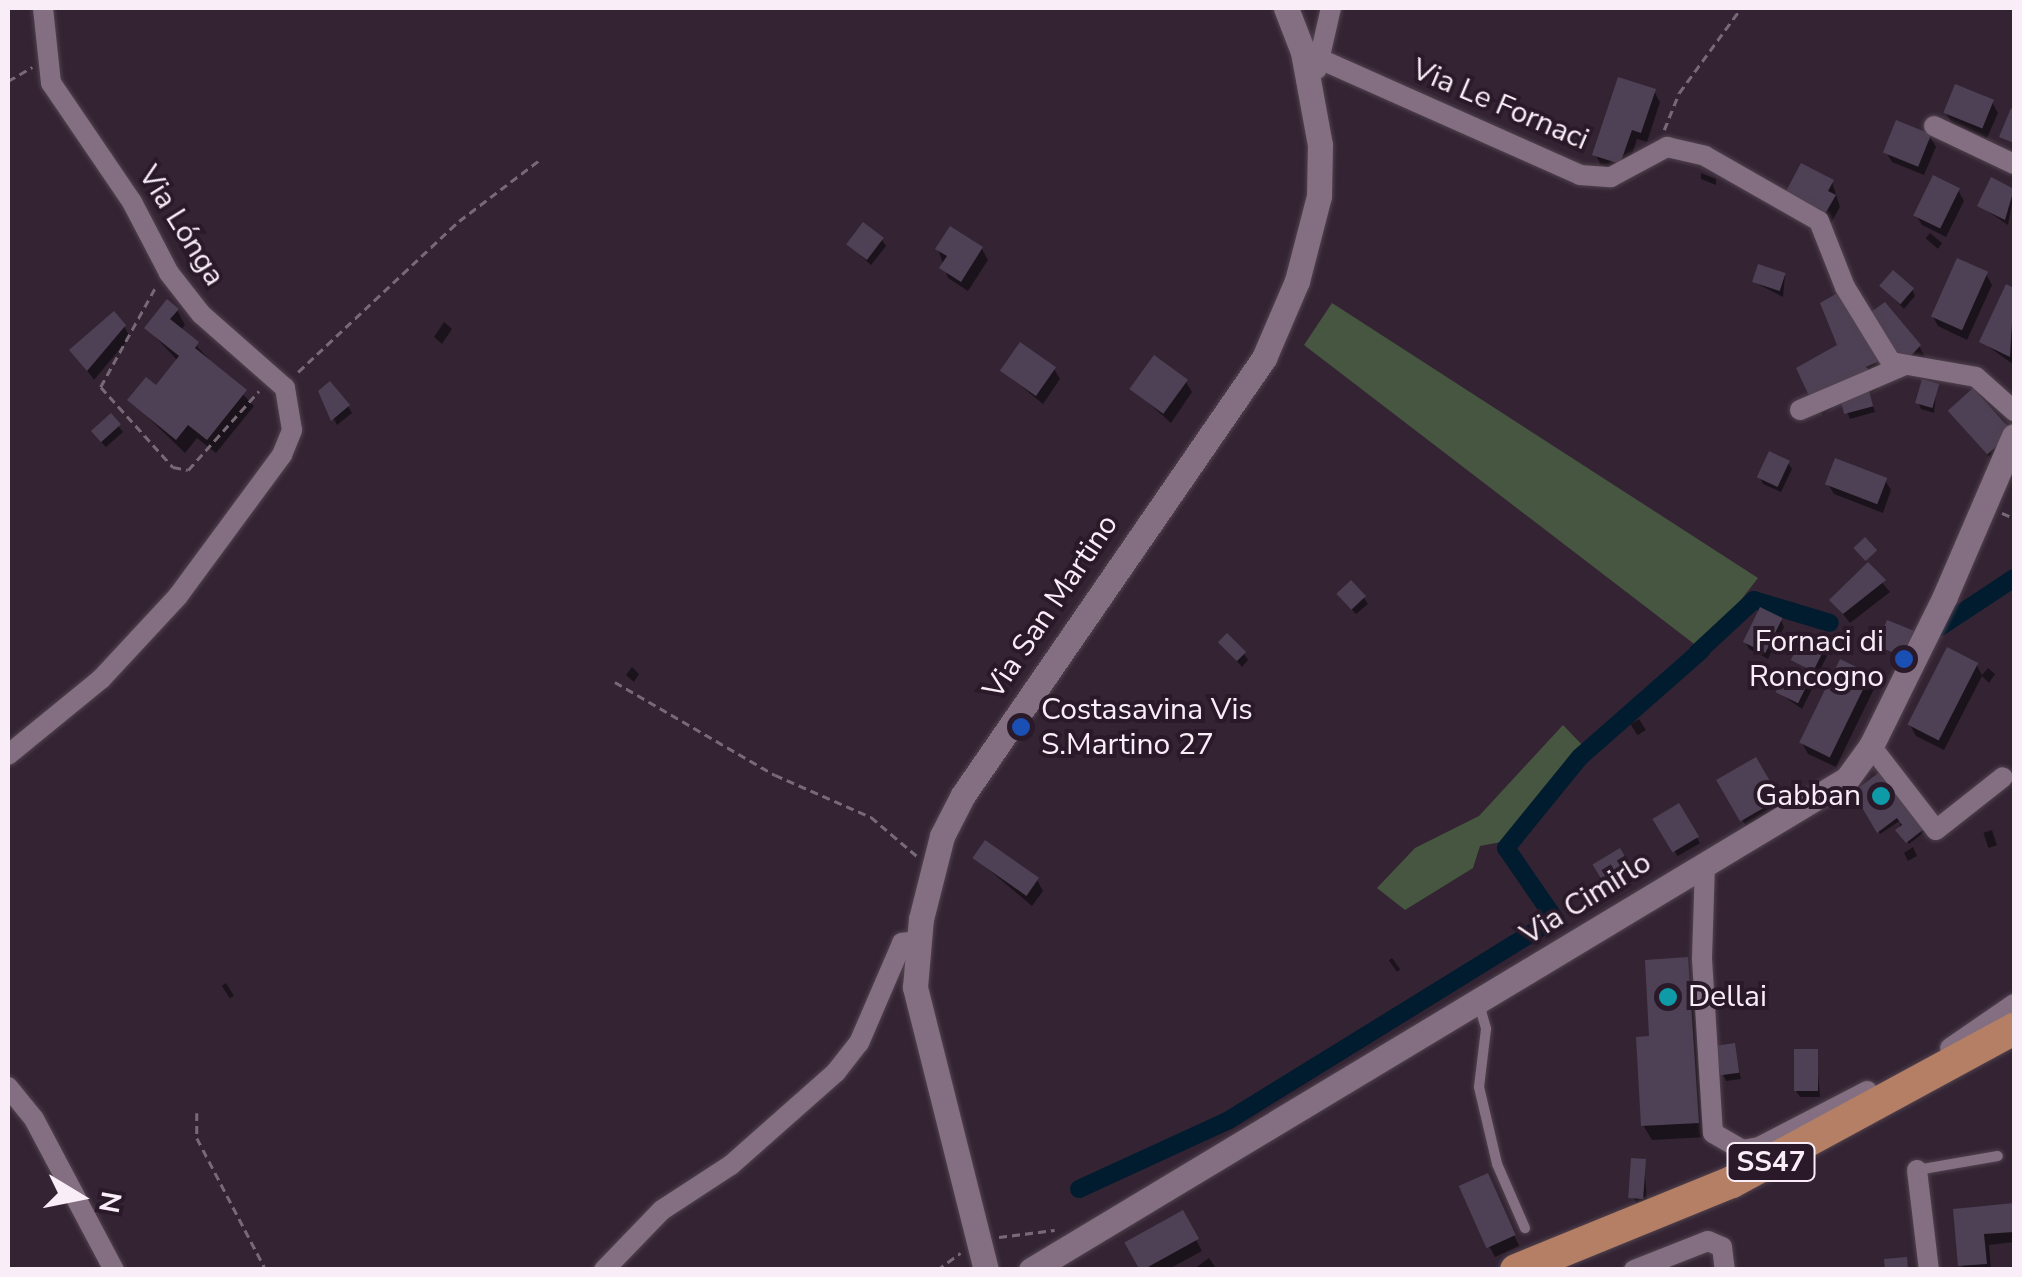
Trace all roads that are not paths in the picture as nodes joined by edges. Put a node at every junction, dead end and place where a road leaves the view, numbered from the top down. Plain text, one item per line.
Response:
1 (42, 8) edge
2 (1286, 8) edge
3 (1331, 8) edge
4 (1316, 71) junction
5 (1934, 126) dead end
6 (2014, 164) edge
7 (1904, 366) junction
8 (1800, 410) dead end
9 (2014, 411) edge
10 (2014, 436) edge
11 (1871, 746) junction
12 (8, 755) edge
13 (2003, 777) dead end
14 (1705, 863) junction
15 (918, 941) junction
16 (1479, 1004) junction
17 (2014, 1004) edge
18 (2014, 1029) edge
19 (2014, 1045) edge
20 (8, 1087) edge
21 (1998, 1156) dead end
22 (1917, 1170) joint
23 (1524, 1228) dead end
24 (984, 1264) edge
25 (114, 1270) edge
26 (604, 1270) edge
27 (1031, 1270) edge
28 (1516, 1270) edge
29 (1561, 1270) edge
30 (1634, 1270) edge
31 (1725, 1270) edge
32 (1929, 1270) edge

1 - 12 street, Via Lónga
2 - 4 street, Via San Martino
3 - 4 street
4 - 7 street, Via Le Fornaci
4 - 15 street, Via San Martino
5 - 6 street
7 - 8 street
7 - 9 street
10 - 11 street, Via Cimirlo
11 - 13 street
11 - 14 street, Via Cimirlo
14 - 16 street, Via Cimirlo
14 - 17 street
15 - 24 street, Via San Martino
15 - 26 street
16 - 23 lane
16 - 27 street, Via Cimirlo
18 - 28 highway, SS47
19 - 29 highway, SS47
20 - 25 street
21 - 22 lane
22 - 32 street
30 - 31 street

